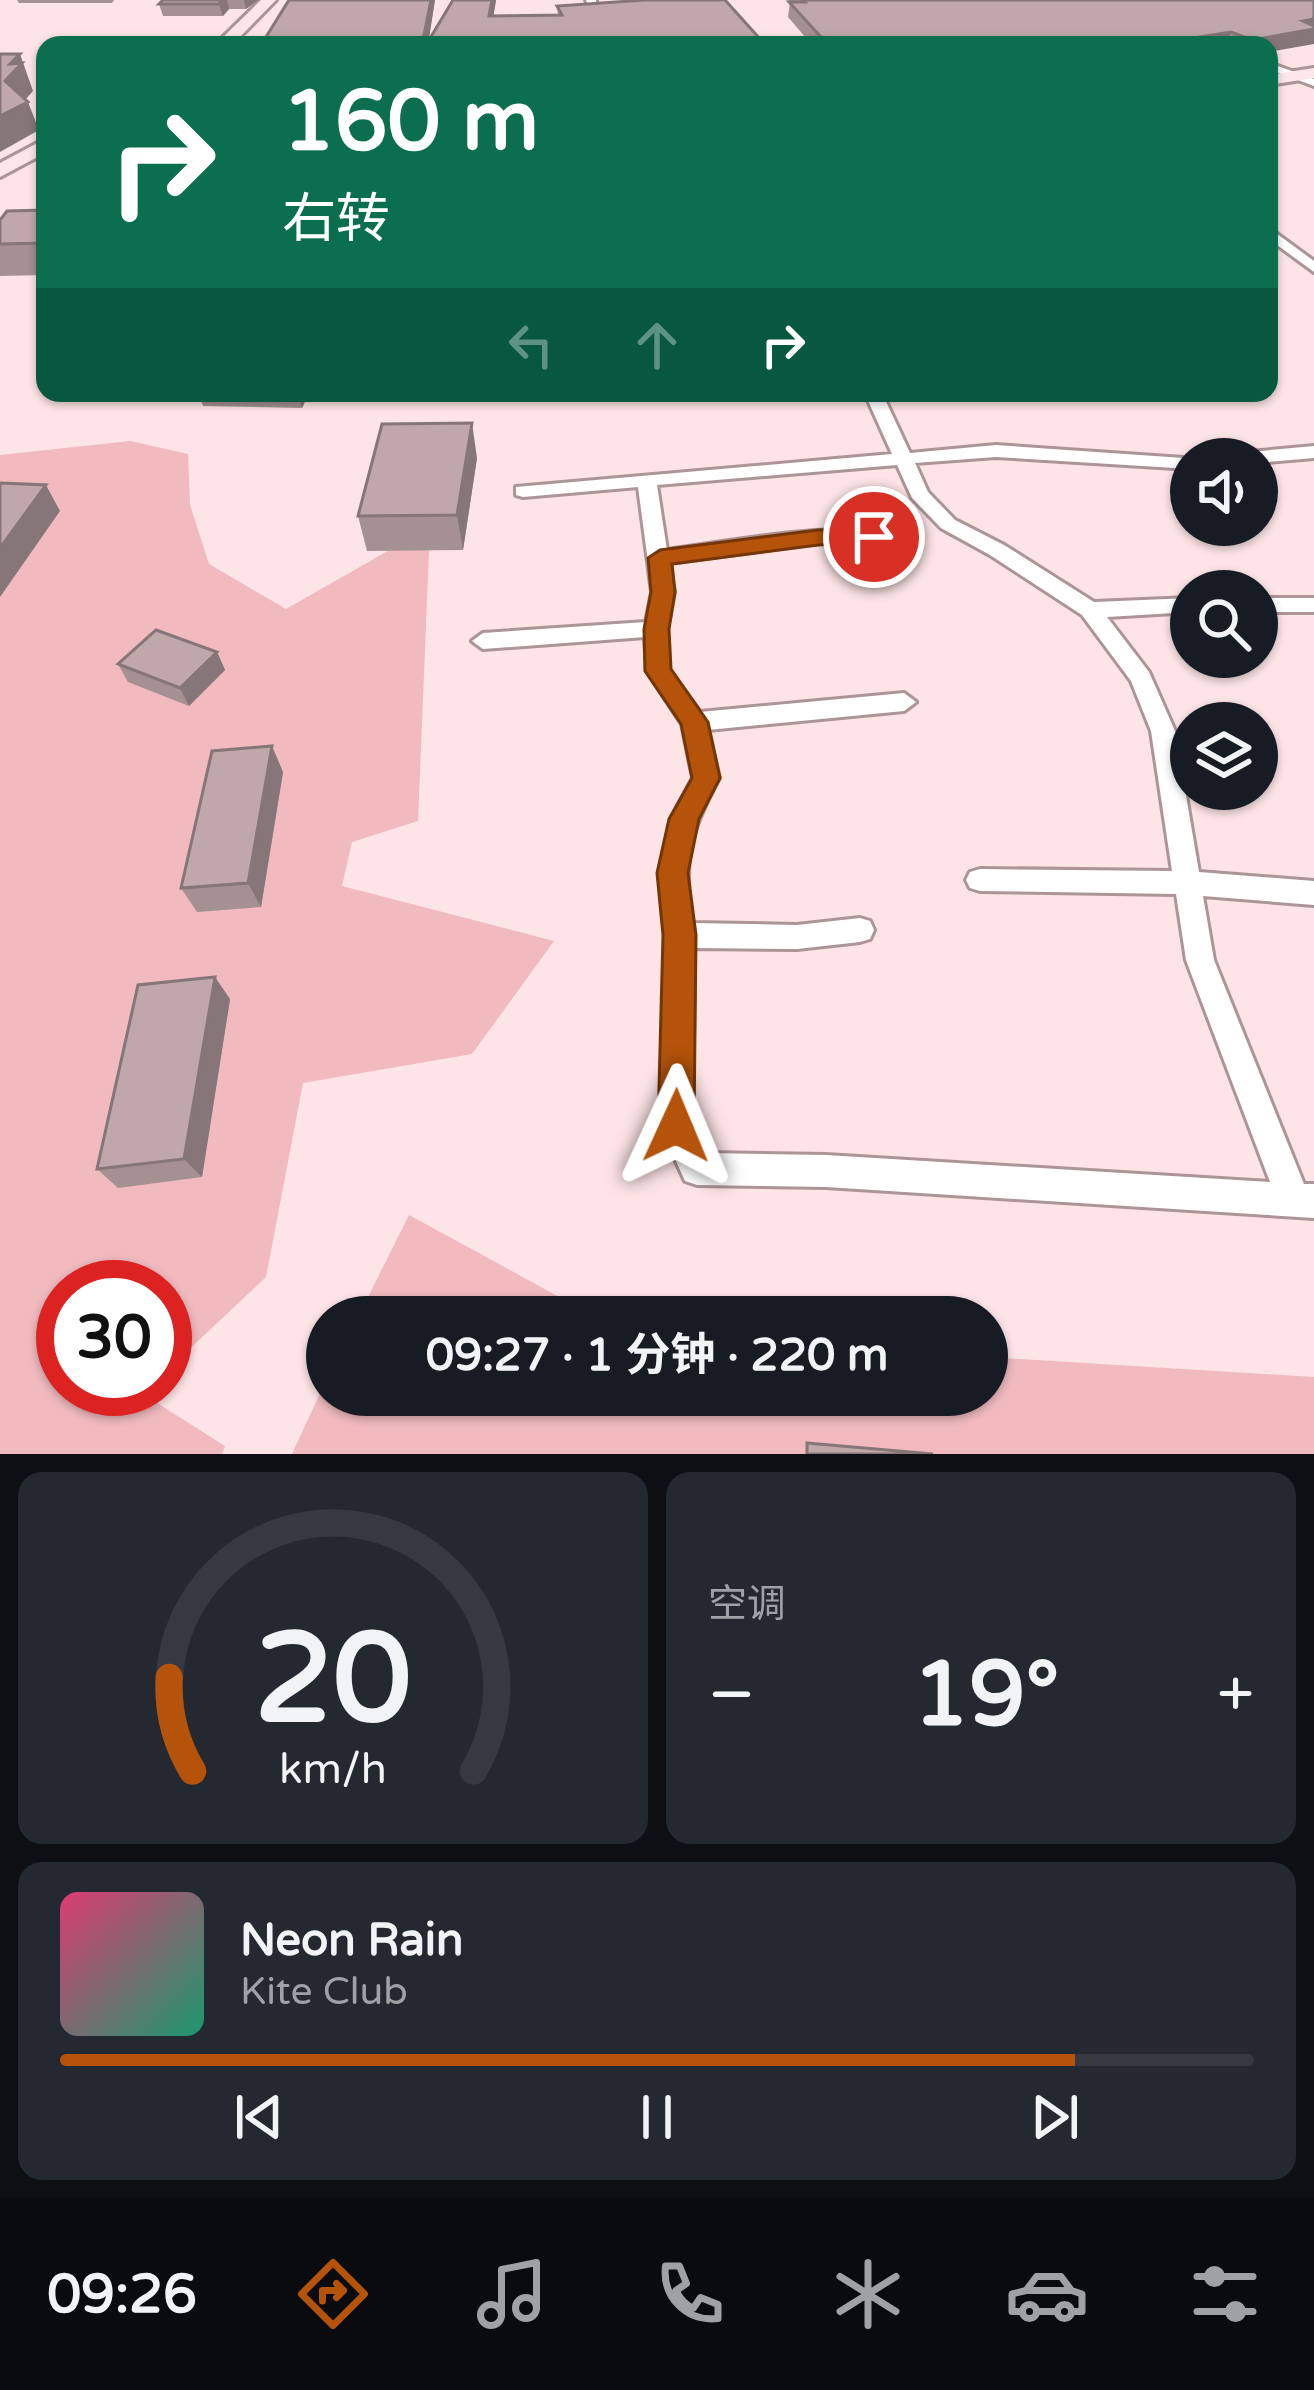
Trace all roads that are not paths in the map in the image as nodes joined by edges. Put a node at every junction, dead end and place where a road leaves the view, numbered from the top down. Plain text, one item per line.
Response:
1 (269, 0) edge
2 (232, 36) edge
3 (1314, 59) edge
4 (1278, 69) edge
5 (1278, 72) edge
6 (1308, 77) edge
7 (35, 157) edge
8 (36, 169) edge
9 (0, 171) edge
10 (1278, 239) edge
11 (1314, 268) edge
12 (878, 402) edge
13 (1314, 452) edge
14 (1278, 455) edge
15 (903, 459) junction
16 (1170, 462) edge
17 (647, 481) junction
18 (523, 491) dead end
19 (874, 537) dead end
20 (660, 558) junction
21 (1278, 604) edge
22 (1314, 604) edge
23 (1170, 606) edge
24 (1090, 610) junction
25 (656, 629) junction
26 (483, 641) dead end
27 (904, 702) dead end
28 (694, 722) junction
29 (980, 880) dead end
30 (1188, 883) junction
31 (1314, 893) edge
32 (860, 930) dead end
33 (680, 935) junction
34 (1304, 1201) edge

1 - 2 main road
3 - 4 main road
5 - 6 main road
7 - 9 main road
8 - 9 main road
10 - 11 street
12 - 15 street
13 - 14 street
15 - 16 street
15 - 17 street
15 - 24 street
17 - 18 street
17 - 20 street
19 - 20 street
20 - 25 street
21 - 22 street
23 - 24 street
24 - 30 street
25 - 26 street
25 - 28 street
27 - 28 street
28 - 33 street
29 - 30 street
30 - 31 street
30 - 34 street
32 - 33 street
33 - 34 street

